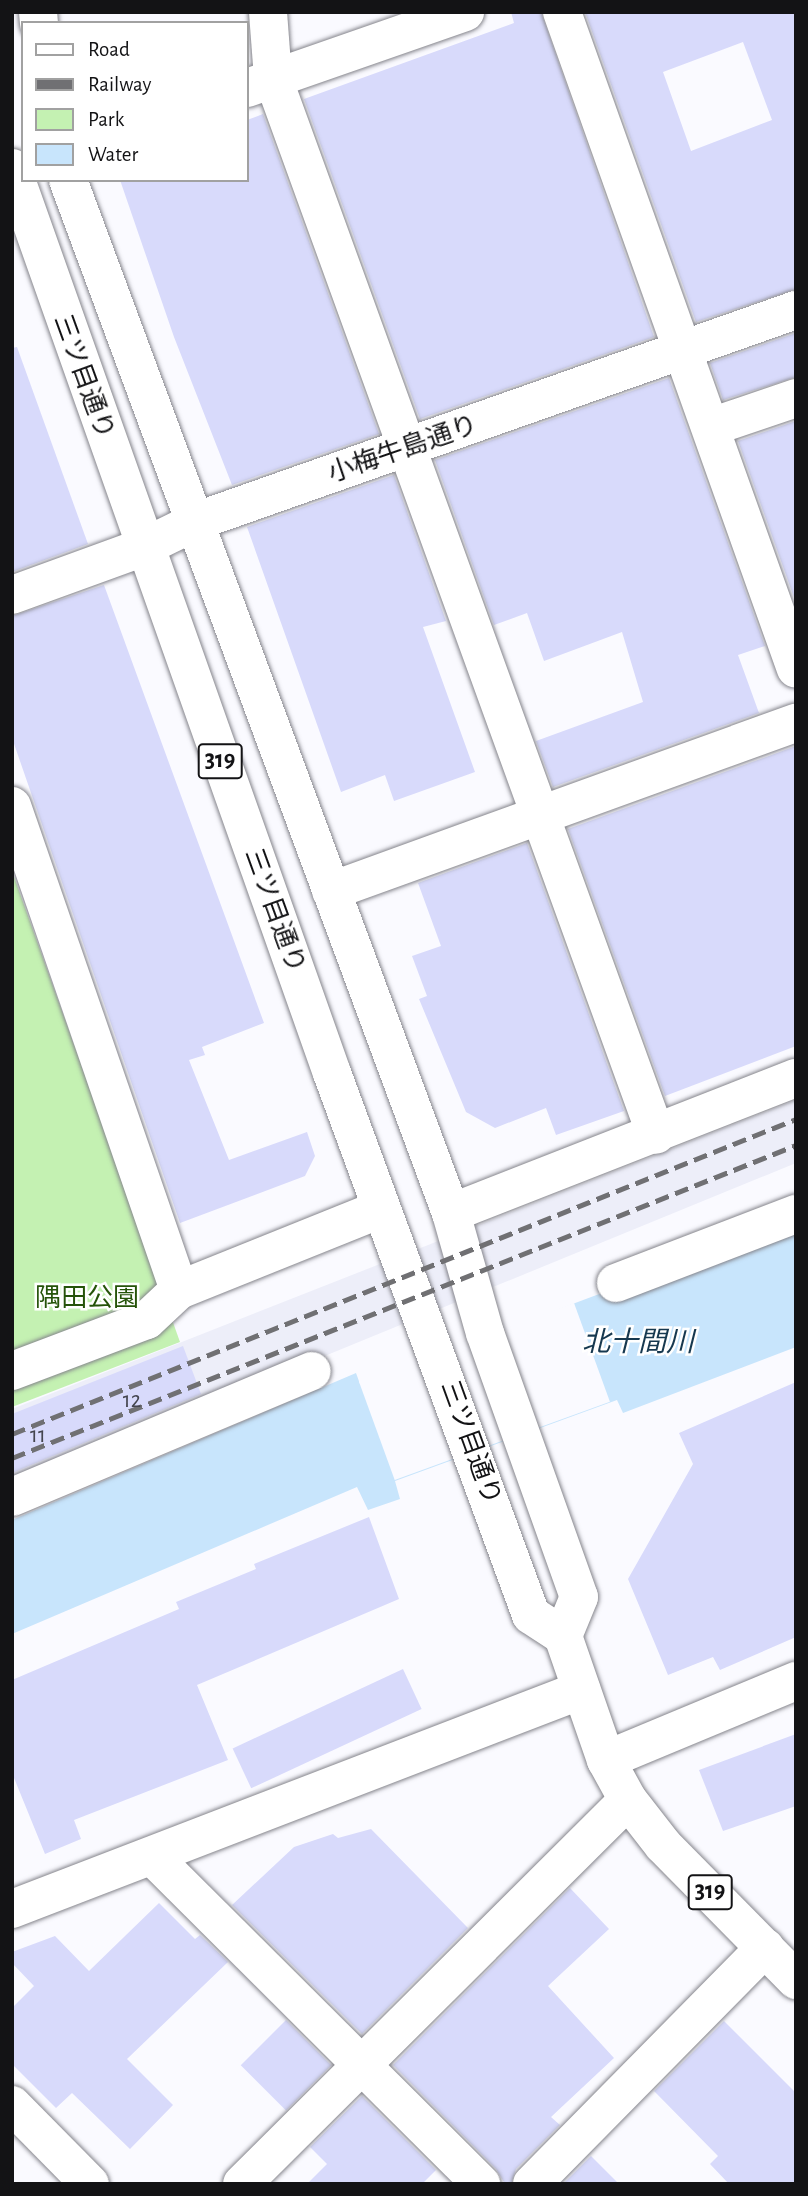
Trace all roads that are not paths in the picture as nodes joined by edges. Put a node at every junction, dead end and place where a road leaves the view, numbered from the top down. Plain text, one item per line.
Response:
1 (268, 12) edge
2 (465, 12) edge
3 (562, 12) edge
4 (260, 83) edge
5 (12, 168) edge
6 (69, 182) edge
7 (796, 310) edge
8 (685, 351) junction
9 (796, 398) edge
10 (711, 427) junction
11 (408, 449) junction
12 (197, 521) junction
13 (144, 547) junction
14 (12, 594) edge
15 (796, 669) edge
16 (796, 723) edge
17 (12, 806) edge
18 (541, 815) junction
19 (331, 891) junction
20 (796, 1078) edge
21 (656, 1135) junction
22 (381, 1209) junction
23 (451, 1213) junction
24 (796, 1214) edge
25 (616, 1283) dead end
26 (179, 1290) junction
27 (12, 1371) edge
28 (312, 1371) dead end
29 (12, 1497) edge
30 (563, 1636) junction
31 (796, 1681) edge
32 (581, 1690) junction
33 (606, 1760) junction
34 (628, 1800) junction
35 (152, 1856) junction
36 (12, 1909) edge
37 (765, 1948) junction
38 (796, 1980) edge
39 (363, 2064) junction
40 (12, 2105) edge
41 (90, 2184) edge
42 (242, 2184) edge
43 (481, 2184) edge
44 (531, 2184) edge

1 - 4 street
2 - 4 street
3 - 8 street
4 - 11 street
5 - 13 street, 三ツ目通り / 319
6 - 12 street, 三ツ目通り / 319
7 - 8 street, 小梅牛島通り
8 - 10 street
8 - 11 street, 小梅牛島通り
9 - 10 street
10 - 15 street
11 - 12 street, 小梅牛島通り
11 - 18 street
12 - 13 street, 小梅牛島通り
12 - 19 street, 三ツ目通り / 319
13 - 14 street, 小梅牛島通り
13 - 22 street, 三ツ目通り / 319
16 - 18 street
17 - 26 street
18 - 19 street
18 - 21 street
19 - 23 street, 三ツ目通り / 319
20 - 21 street
21 - 23 street
22 - 26 street
22 - 30 street, 三ツ目通り / 319
23 - 30 street, 三ツ目通り / 319
24 - 25 street
26 - 27 street
28 - 29 street
30 - 32 street, 319
31 - 33 street
32 - 33 street, 319
32 - 35 street
33 - 34 street, 319
34 - 37 street, 319
34 - 39 street
35 - 36 street
35 - 39 street
37 - 38 street, 319
37 - 44 street
39 - 42 street
39 - 43 street
40 - 41 street

